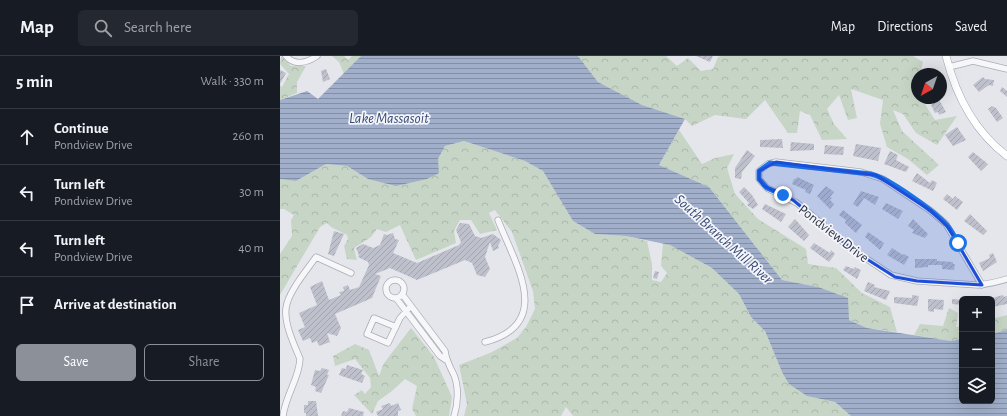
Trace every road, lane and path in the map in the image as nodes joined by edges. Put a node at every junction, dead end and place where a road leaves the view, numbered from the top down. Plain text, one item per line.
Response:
1 (286, 56) edge
2 (317, 56) edge
3 (946, 56) edge
4 (949, 67) junction
5 (1007, 69) edge
6 (1007, 156) edge
7 (498, 220) dead end
8 (351, 273) dead end
9 (1007, 279) edge
10 (982, 285) junction
11 (402, 294) junction
12 (396, 298) junction
13 (411, 306) junction
14 (406, 310) junction
15 (396, 327) junction
16 (485, 342) dead end
17 (446, 360) junction
18 (283, 416) edge
19 (454, 416) edge

1 - 2 street
3 - 4 main road
4 - 5 street
4 - 6 main road
7 - 16 street
8 - 18 street
9 - 10 street, Pondview Drive
10 - 10 street, Pondview Drive
11 - 12 street
11 - 12 street
11 - 13 street
12 - 14 street
13 - 14 street
13 - 17 street
14 - 15 street
14 - 17 street
15 - 15 street
17 - 19 street

